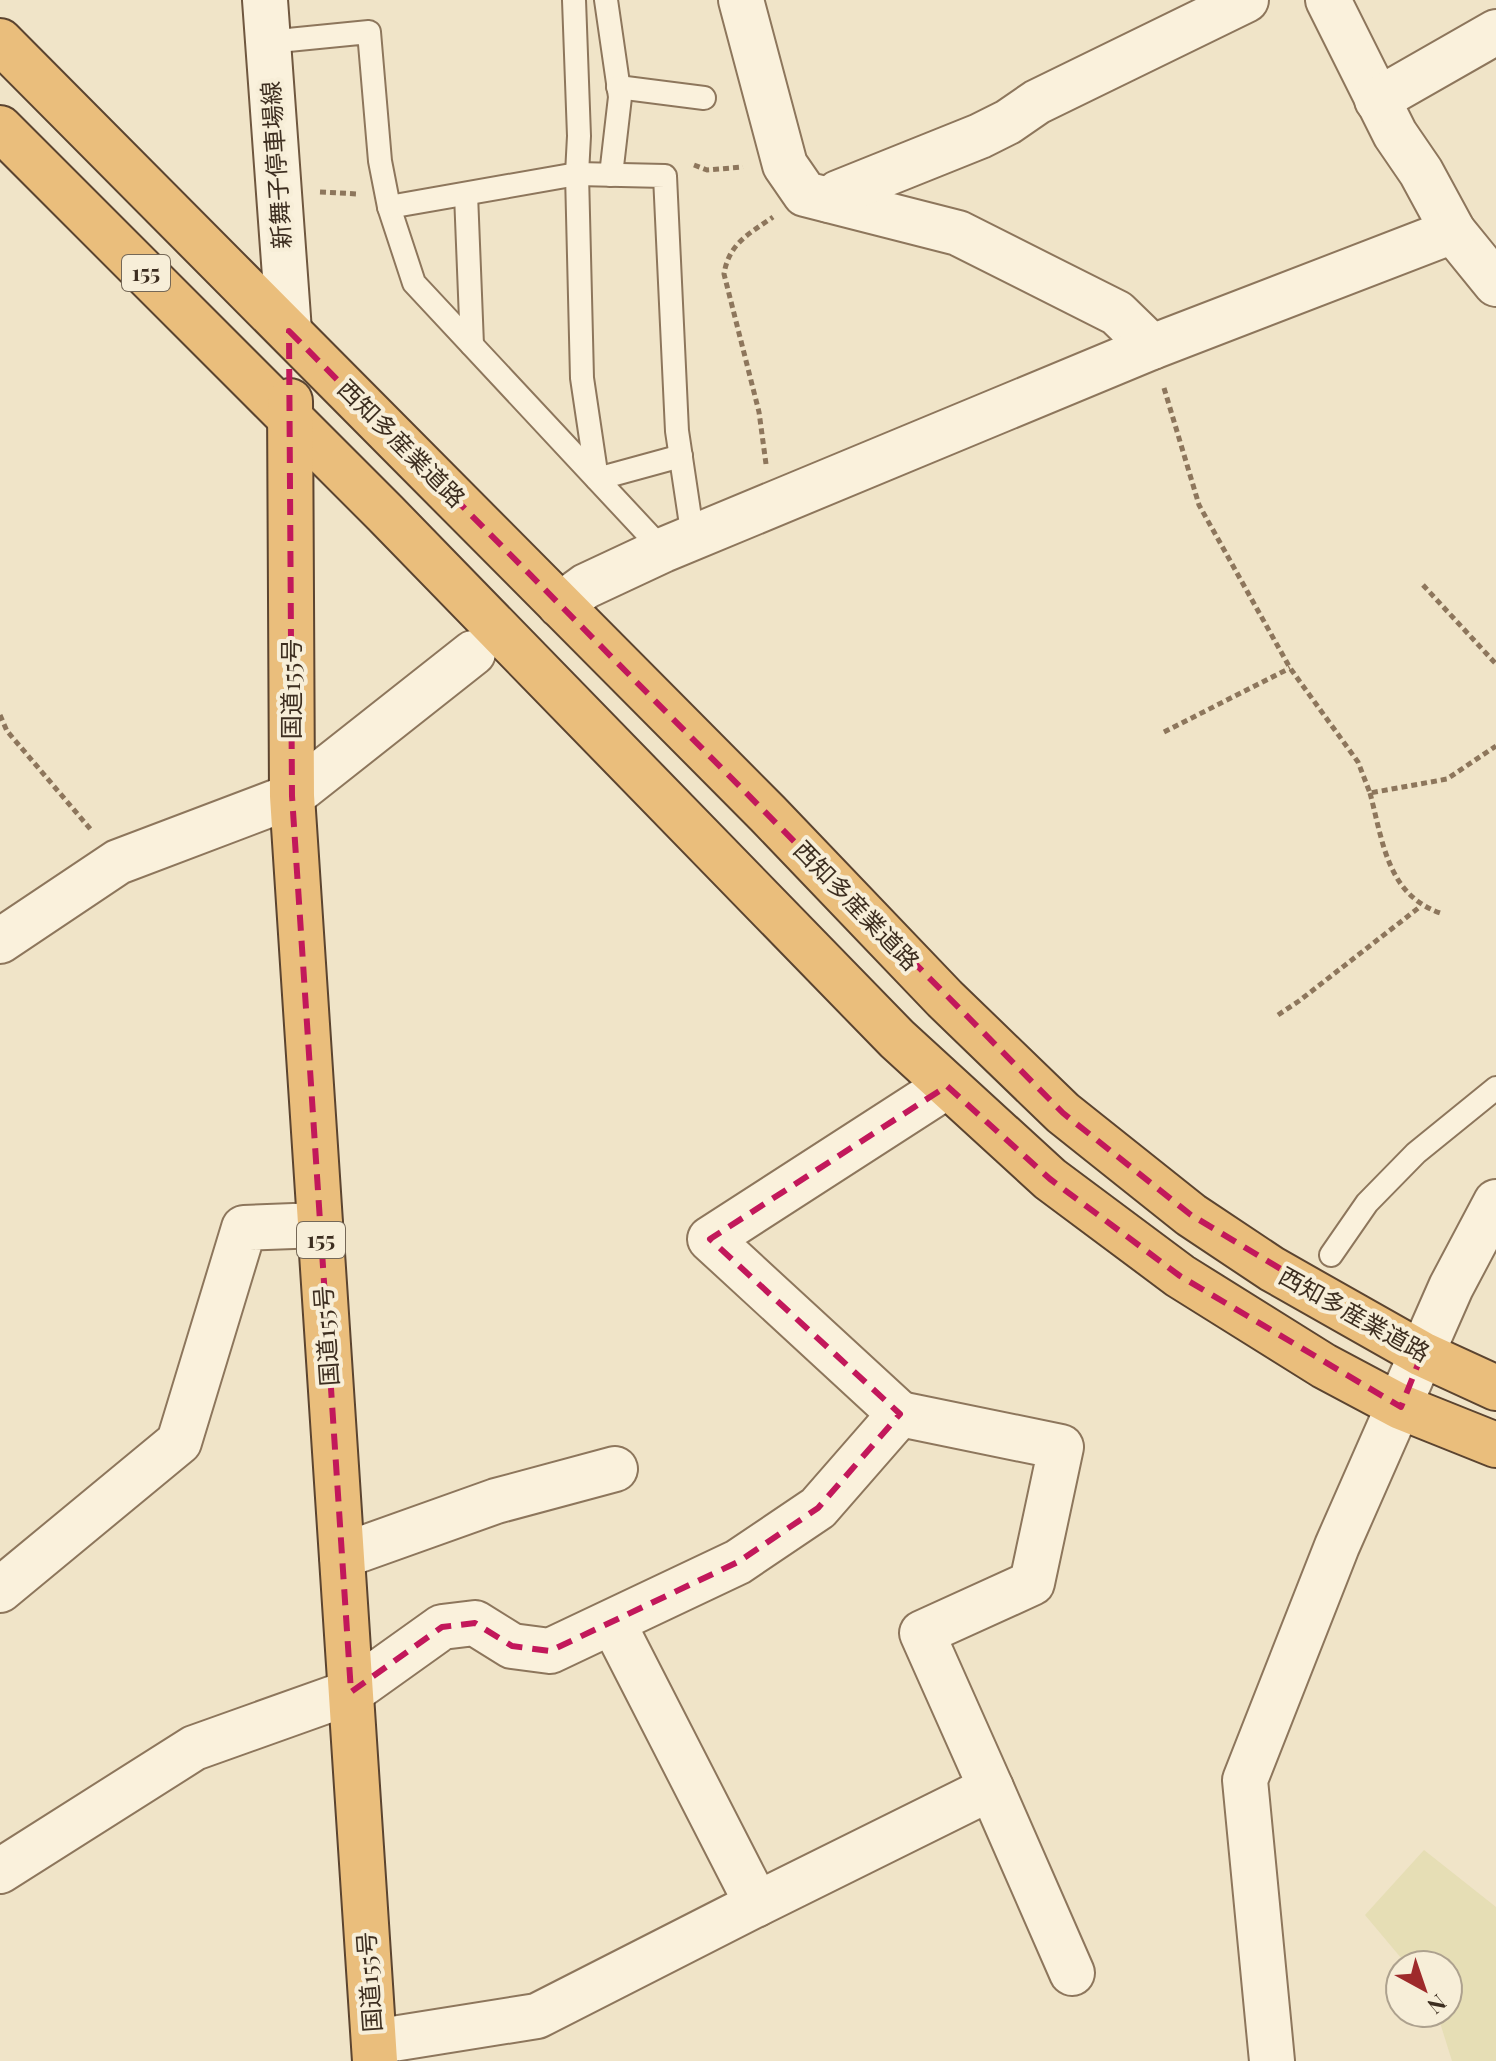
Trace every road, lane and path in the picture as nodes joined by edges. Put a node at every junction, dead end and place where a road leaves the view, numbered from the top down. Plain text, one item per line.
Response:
1 (574, 0) edge
2 (606, 0) edge
3 (741, 0) edge
4 (1246, 0) edge
5 (1328, 0) edge
6 (267, 21) edge
7 (1496, 32) edge
8 (0, 41) edge
9 (618, 87) junction
10 (704, 98) dead end
11 (1377, 100) junction
12 (0, 128) edge
13 (577, 174) junction
14 (611, 175) junction
15 (466, 194) junction
16 (817, 197) junction
17 (389, 207) junction
18 (1453, 231) junction
19 (1496, 284) edge
20 (289, 331) junction
21 (472, 345) junction
22 (1152, 347) junction
23 (291, 418) junction
24 (681, 456) junction
25 (766, 467) dead end
26 (597, 479) junction
27 (678, 544) junction
28 (1423, 585) dead end
29 (560, 605) junction
30 (473, 653) dead end
31 (1496, 664) edge
32 (1290, 668) junction
33 (0, 715) edge
34 (1164, 732) dead end
35 (1496, 746) edge
36 (1370, 793) junction
37 (292, 796) junction
38 (118, 862) junction
39 (1421, 906) junction
40 (1440, 913) dead end
41 (0, 941) edge
42 (1278, 1015) dead end
43 (947, 1086) junction
44 (1496, 1088) edge
45 (1496, 1202) edge
46 (320, 1225) junction
47 (1331, 1255) dead end
48 (1422, 1354) junction
49 (1496, 1388) edge
50 (1401, 1407) junction
51 (900, 1414) junction
52 (1496, 1445) edge
53 (615, 1469) dead end
54 (342, 1556) junction
55 (0, 1590) edge
56 (613, 1623) junction
57 (351, 1692) junction
58 (991, 1788) junction
59 (0, 1871) edge
60 (757, 1904) junction
61 (1072, 1973) dead end
62 (375, 2052) edge
63 (1272, 2061) edge

1 - 13 lane
2 - 9 lane
3 - 16 street
4 - 16 street
5 - 11 street
6 - 17 lane
6 - 20 street, 新舞子停車場線
7 - 11 street
8 - 20 highway, 155
9 - 10 lane
9 - 14 lane
11 - 18 street
12 - 23 highway, 155
13 - 14 lane
13 - 15 lane
13 - 26 lane
14 - 24 lane
15 - 17 lane
15 - 21 lane
16 - 22 street
16 - 25 path
17 - 21 lane
18 - 19 street
18 - 22 street
20 - 23 highway, 国道155号 / 155
20 - 29 highway, 西知多産業道路 / 155
21 - 26 lane
22 - 27 street
22 - 32 path
23 - 37 highway, 国道155号 / 155
23 - 43 highway, 155
24 - 26 lane
24 - 27 lane
26 - 27 lane
27 - 29 street
28 - 31 path
29 - 48 highway, 西知多産業道路 / 155
30 - 37 street
32 - 34 path
32 - 36 path
33 - 38 path
35 - 36 path
36 - 39 path
37 - 38 street
37 - 46 highway, 国道155号 / 155
38 - 41 street
39 - 40 path
39 - 42 path
43 - 50 highway, 155
43 - 51 street
44 - 47 lane
45 - 48 street
46 - 54 highway, 国道155号 / 155
46 - 55 street
48 - 49 highway, 西知多産業道路 / 155
48 - 50 street
50 - 52 highway, 155
50 - 63 street
51 - 56 street
51 - 58 street
53 - 54 street
54 - 57 highway, 国道155号 / 155
56 - 57 street
56 - 60 street
57 - 59 street
57 - 62 highway, 国道155号 / 155
58 - 60 street
58 - 61 street
60 - 62 street

